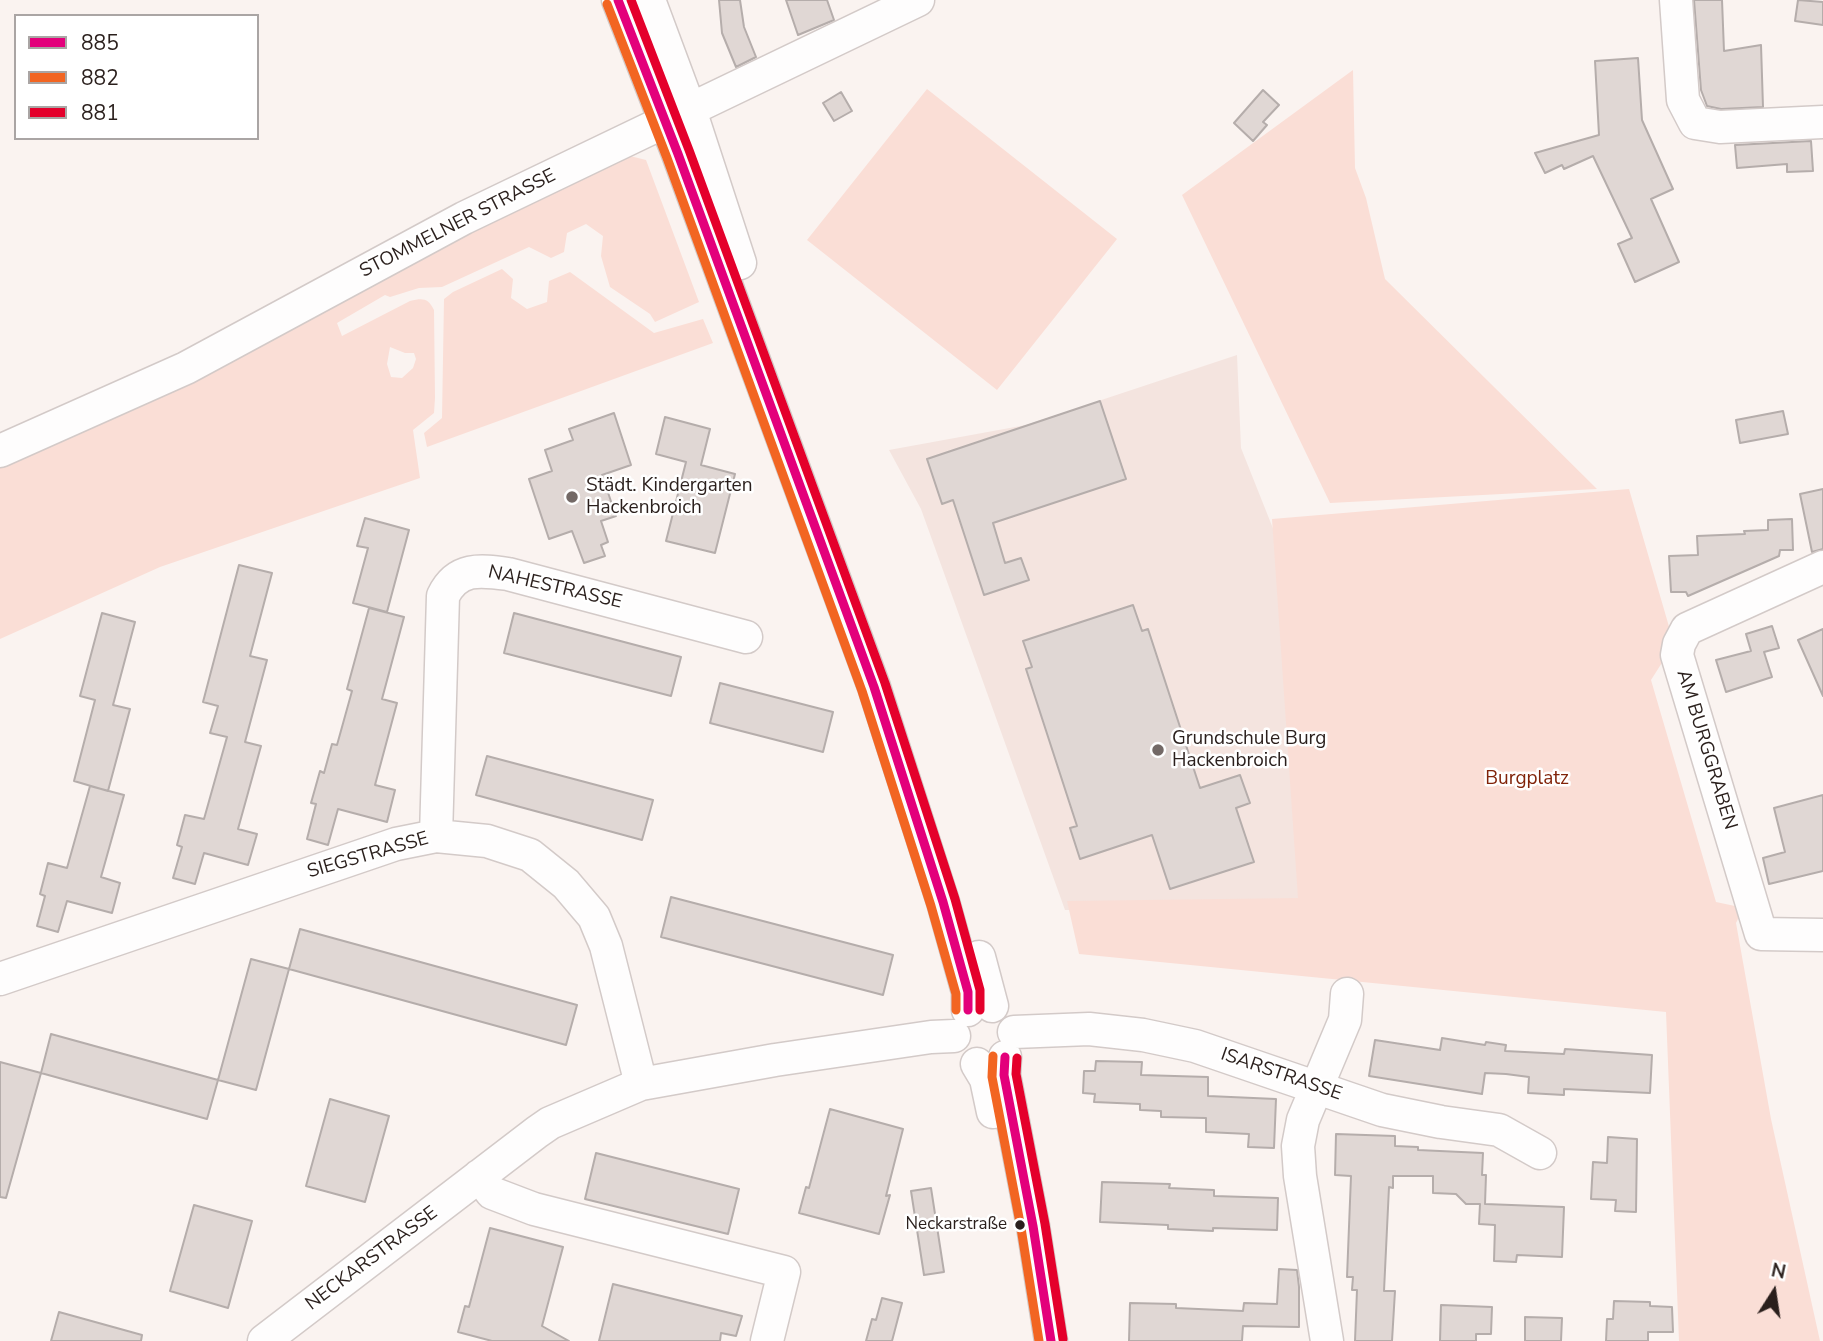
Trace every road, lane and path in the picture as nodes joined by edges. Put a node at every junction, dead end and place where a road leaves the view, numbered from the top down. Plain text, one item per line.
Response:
1 (618, 0) edge
2 (649, 0) edge
3 (918, 0) edge
4 (1676, 0) edge
5 (677, 116) junction
6 (1823, 122) edge
7 (0, 451) edge
8 (1823, 567) edge
9 (746, 637) dead end
10 (436, 836) junction
11 (1823, 935) edge
12 (0, 979) edge
13 (1347, 994) dead end
14 (972, 1017) junction
15 (999, 1051) junction
16 (641, 1084) junction
17 (1316, 1087) junction
18 (1540, 1153) dead end
19 (479, 1176) junction
20 (264, 1341) edge
21 (767, 1341) edge
22 (1033, 1341) edge
23 (1051, 1341) edge
24 (1327, 1341) edge

1 - 5 street
2 - 5 street
3 - 5 street, STOMMELNER STRASSE
4 - 6 street
5 - 7 street, STOMMELNER STRASSE
5 - 14 street
8 - 11 street, AM BURGGRABEN
9 - 10 street, NAHESTRASSE
10 - 12 street, SIEGSTRASSE
10 - 16 street, SIEGSTRASSE
13 - 17 street
14 - 15 street
14 - 15 street
14 - 16 street, NECKARSTRASSE
15 - 17 street, ISARSTRASSE
15 - 22 street
15 - 23 street
16 - 19 street, NECKARSTRASSE
17 - 18 street, ISARSTRASSE
17 - 24 street
19 - 20 street, NECKARSTRASSE
19 - 21 street

